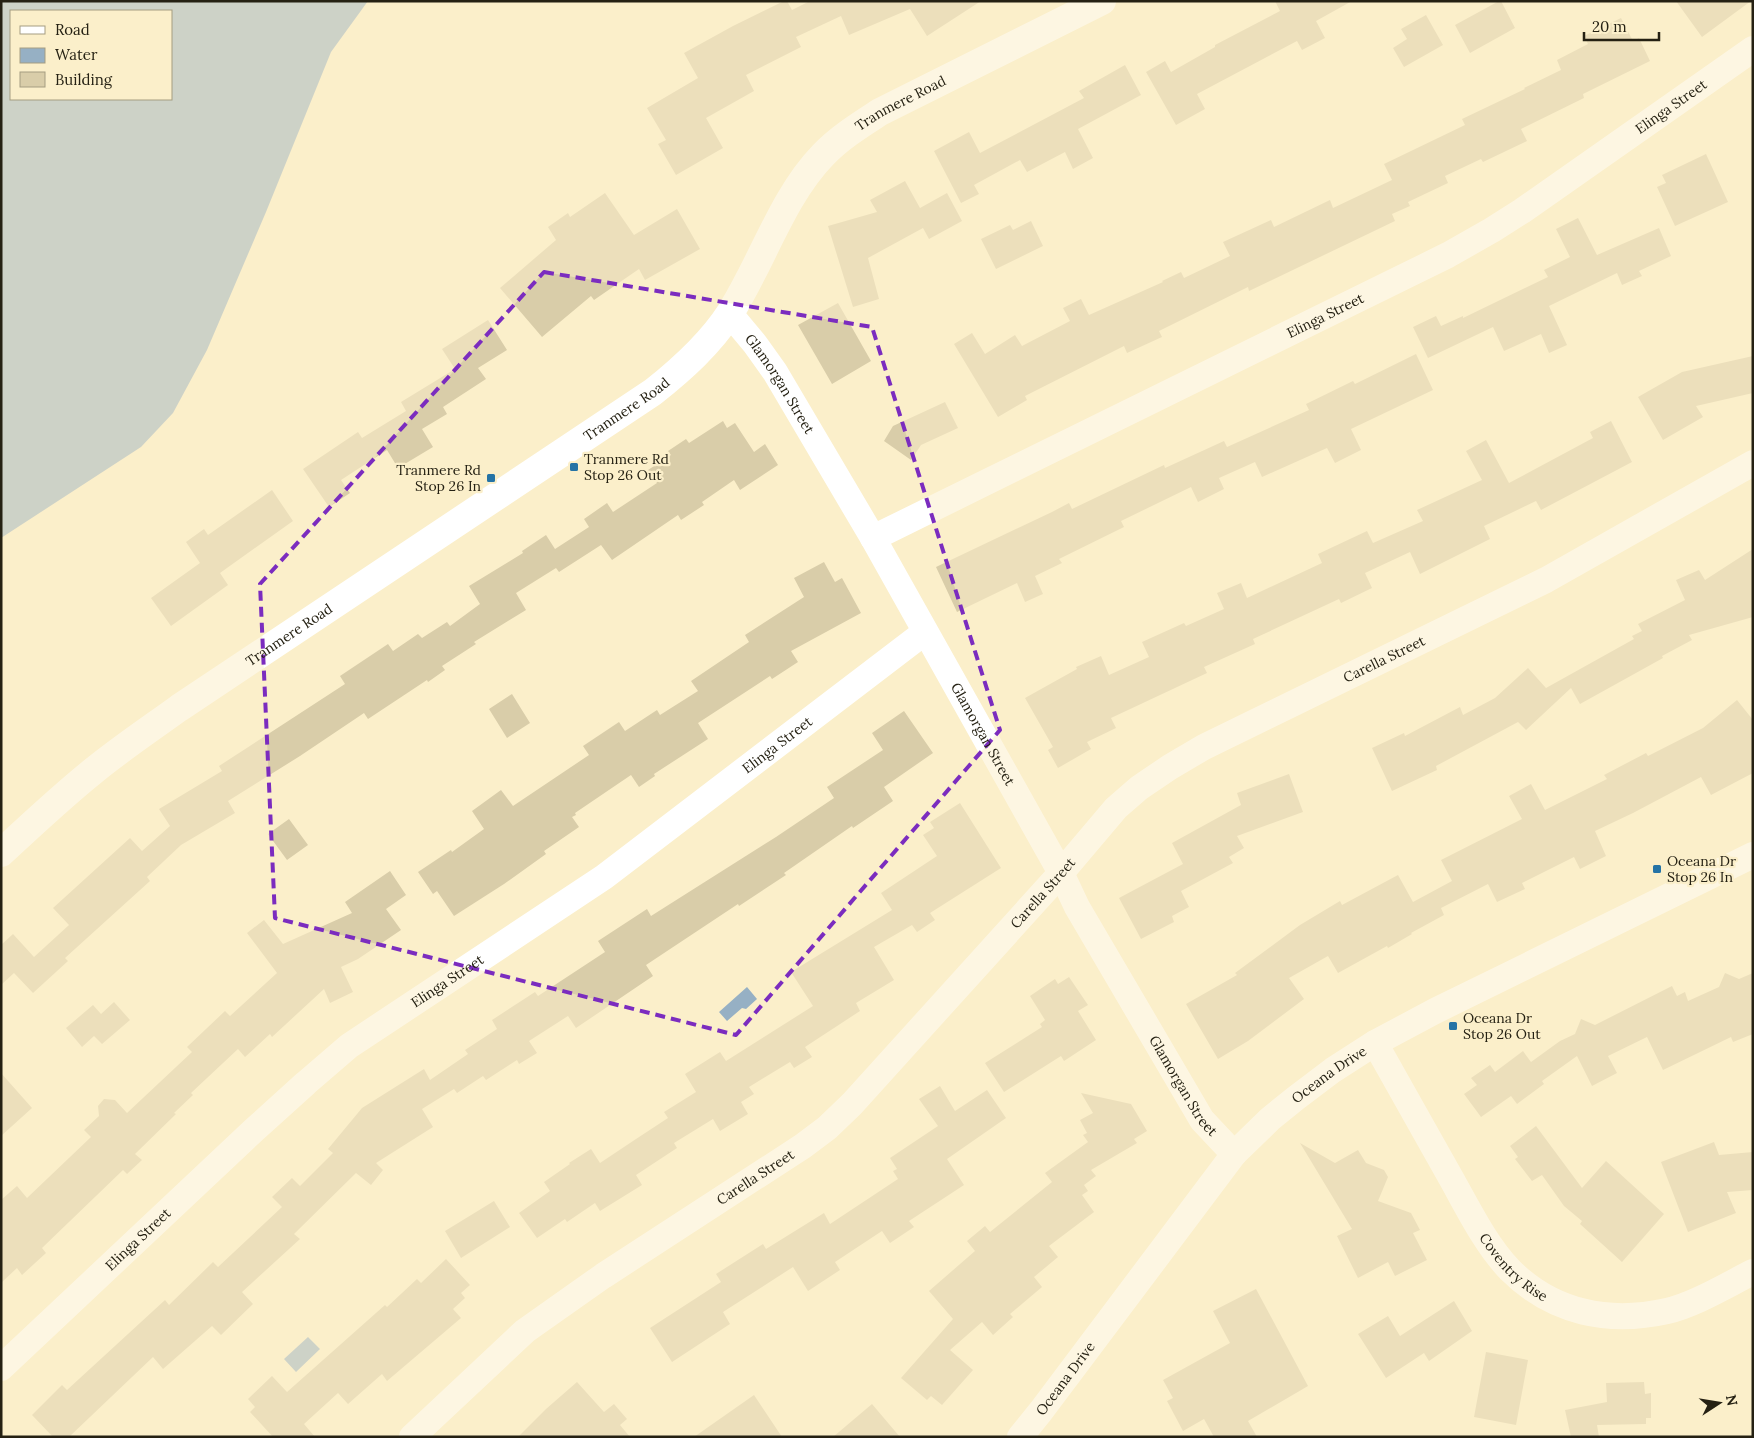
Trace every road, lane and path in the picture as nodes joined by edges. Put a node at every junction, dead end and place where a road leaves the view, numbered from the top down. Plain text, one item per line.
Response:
1 (1102, 1) edge
2 (1753, 49) edge
3 (730, 314) junction
4 (1753, 463) edge
5 (873, 538) junction
6 (925, 632) junction
7 (1, 853) edge
8 (1753, 856) edge
9 (1062, 873) junction
10 (1375, 1043) junction
11 (1234, 1154) junction
12 (1753, 1272) edge
13 (1, 1368) edge
14 (412, 1437) edge
15 (1020, 1437) edge

1 - 3 street, Tranmere Road
2 - 5 street, Elinga Street
3 - 5 street, Glamorgan Street
3 - 7 street, Tranmere Road
4 - 9 street, Carella Street
5 - 6 street, Glamorgan Street
6 - 9 street, Glamorgan Street
6 - 13 street, Elinga Street
8 - 10 street, Oceana Drive
9 - 11 street, Glamorgan Street
9 - 14 street, Carella Street
10 - 11 street, Oceana Drive
10 - 12 street, Coventry Rise
11 - 15 street, Oceana Drive

